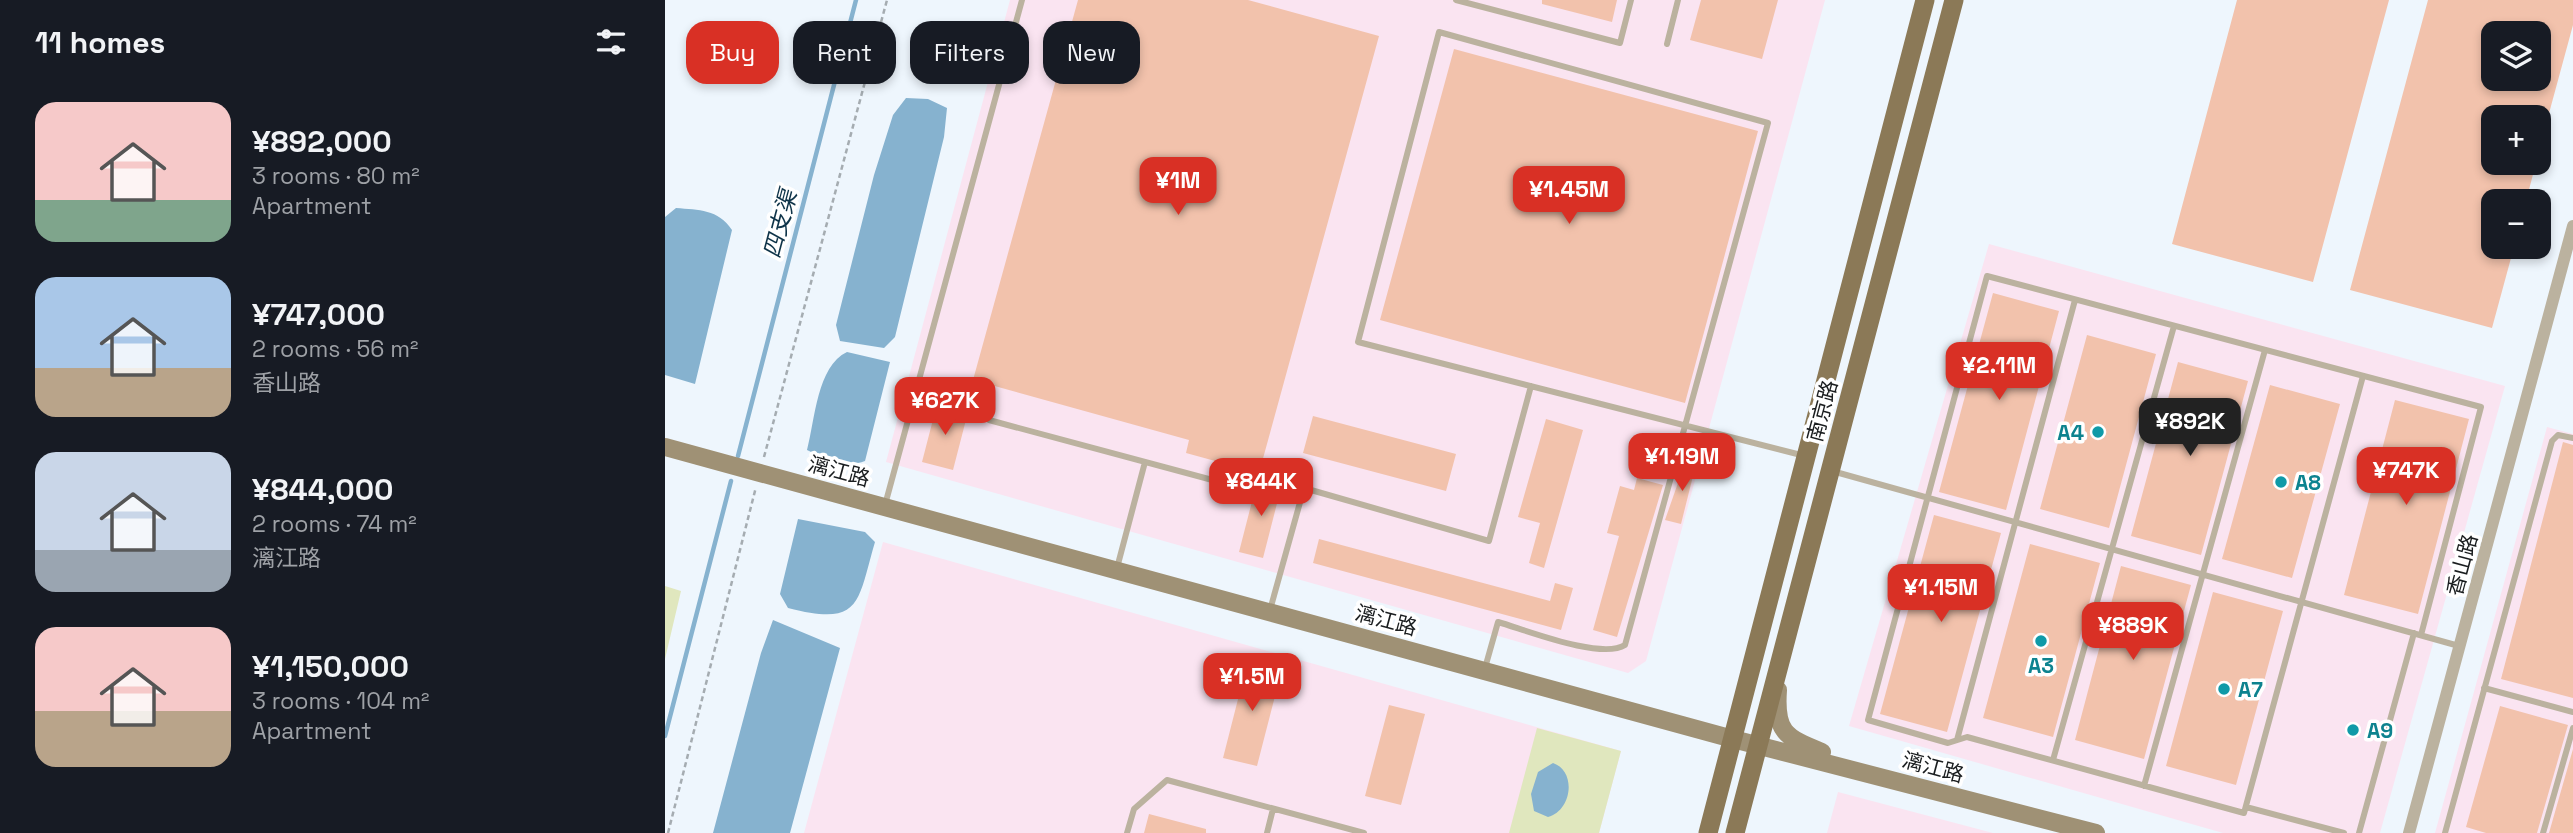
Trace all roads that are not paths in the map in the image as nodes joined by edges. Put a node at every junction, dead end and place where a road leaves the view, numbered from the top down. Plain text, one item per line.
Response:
1 (1022, 0) edge
2 (1456, 0) edge
3 (1631, 0) edge
4 (1678, 0) edge
5 (1925, 0) edge
6 (1954, 0) edge
7 (1464, 1) edge
8 (1667, 44) dead end
9 (2573, 226) edge
10 (2075, 300) junction
11 (2174, 326) junction
12 (2265, 350) junction
13 (2363, 376) junction
14 (918, 384) junction
15 (1531, 386) junction
16 (1685, 425) junction
17 (2573, 439) edge
18 (665, 447) edge
19 (1807, 456) junction
20 (1145, 462) junction
21 (1830, 471) junction
22 (1231, 485) dead end
23 (1928, 498) junction
24 (885, 507) junction
25 (2016, 522) junction
26 (2112, 549) junction
27 (1116, 570) junction
28 (2202, 574) junction
29 (2301, 602) junction
30 (1270, 612) junction
31 (2417, 634) junction
32 (2460, 647) junction
33 (1780, 663) junction
34 (1485, 671) junction
35 (2484, 688) junction
36 (2573, 712) edge
37 (2573, 728) edge
38 (1733, 739) junction
39 (1957, 740) junction
40 (1758, 745) junction
41 (2053, 760) junction
42 (1893, 780) junction
43 (2144, 786) junction
44 (2246, 807) junction
45 (1273, 808) junction
46 (1127, 833) edge
47 (1267, 833) edge
48 (1364, 833) edge
49 (1709, 833) edge
50 (1735, 833) edge
51 (2096, 833) edge
52 (2344, 833) edge
53 (2359, 833) edge
54 (2409, 833) edge
55 (2445, 833) edge
56 (2543, 833) edge

1 - 14 lane
2 - 7 lane
3 - 7 lane
4 - 8 lane
5 - 19 main road, 南京路
6 - 21 main road, 南京路
9 - 32 street, 香山路
10 - 11 lane
10 - 23 lane
10 - 25 lane
11 - 12 lane
11 - 26 lane
12 - 13 lane
12 - 28 lane
13 - 29 lane
13 - 31 lane
14 - 20 lane
14 - 24 lane
15 - 16 lane
15 - 16 lane
15 - 30 lane
16 - 19 lane
16 - 34 lane
17 - 35 lane
18 - 24 street, 漓江路
19 - 38 main road, 南京路
20 - 22 lane
20 - 27 lane
21 - 23 lane
21 - 33 main road, 南京路
23 - 25 lane
23 - 39 lane
24 - 27 street, 漓江路
25 - 26 lane
25 - 39 lane
26 - 28 lane
26 - 41 lane
27 - 30 street, 漓江路
28 - 29 lane
28 - 43 lane
29 - 31 lane
29 - 44 lane
30 - 34 street, 漓江路
31 - 32 lane
31 - 53 lane
32 - 54 street, 香山路
33 - 40 main road, 南京路
33 - 42 street
34 - 38 street, 漓江路
35 - 36 lane
35 - 55 lane
37 - 56 lane
38 - 40 street, 漓江路
38 - 49 main road, 南京路
39 - 41 lane
40 - 42 street, 漓江路
40 - 50 main road, 南京路
41 - 43 lane
42 - 51 street, 漓江路
43 - 44 lane
44 - 52 lane
45 - 46 lane
45 - 47 lane
45 - 48 lane

